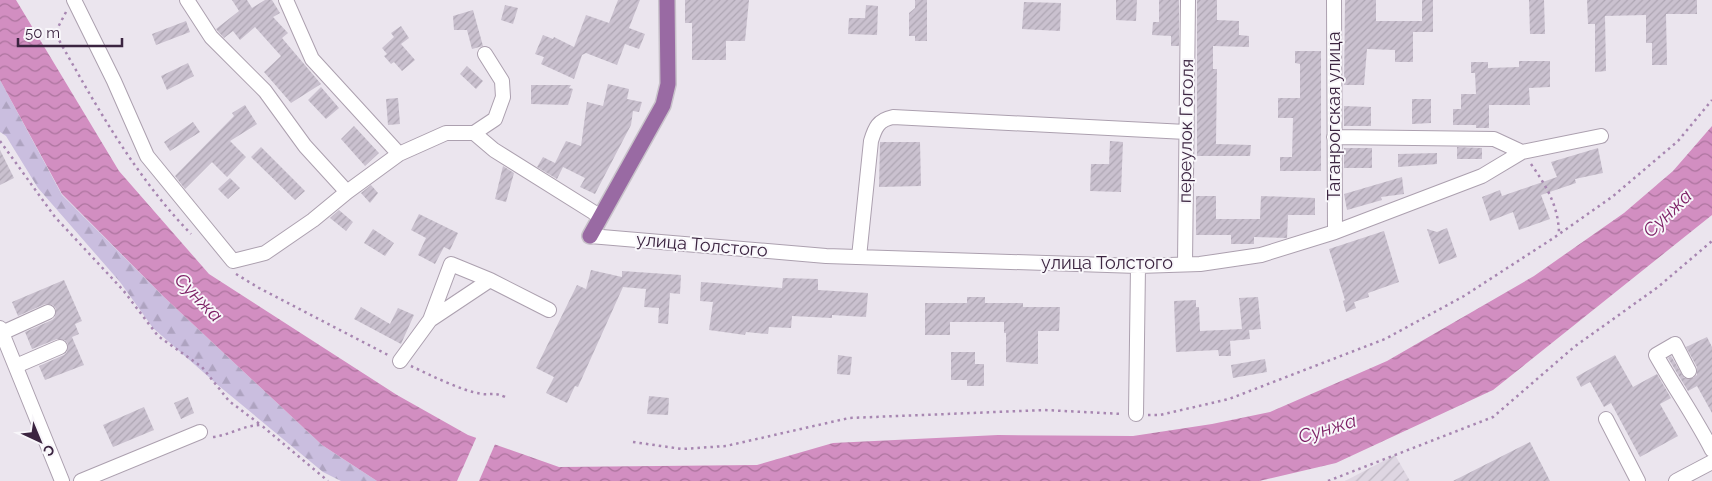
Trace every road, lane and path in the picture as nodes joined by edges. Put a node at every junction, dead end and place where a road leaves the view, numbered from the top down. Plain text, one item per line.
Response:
1 (188, 0) edge
2 (286, 0) edge
3 (667, 0) edge
4 (1188, 0) edge
5 (1334, 0) edge
6 (71, 4) edge
7 (485, 54) dead end
8 (1712, 100) edge
9 (1186, 132) junction
10 (474, 133) junction
11 (1602, 136) dead end
12 (1334, 137) junction
13 (0, 142) edge
14 (1522, 152) junction
15 (399, 154) junction
16 (346, 192) junction
17 (601, 217) junction
18 (1335, 232) junction
19 (1559, 235) junction
20 (590, 236) joint
21 (196, 238) dead end
22 (1712, 241) edge
23 (860, 257) junction
24 (1185, 263) junction
25 (1138, 266) junction
26 (230, 270) dead end
27 (490, 280) junction
28 (549, 310) dead end
29 (48, 312) dead end
30 (430, 320) junction
31 (1, 330) edge
32 (60, 347) dead end
33 (400, 361) junction
34 (16, 366) junction
35 (1689, 371) dead end
36 (506, 397) dead end
37 (1136, 414) junction
38 (1606, 419) dead end
39 (261, 425) junction
40 (200, 432) joint
41 (633, 442) dead end
42 (1712, 450) edge
43 (1712, 462) edge
44 (62, 481) edge
45 (81, 481) edge
46 (328, 481) edge
47 (1328, 481) edge
48 (1638, 481) edge
49 (1676, 481) edge

1 - 16 street
2 - 15 street
3 - 17 main road
4 - 9 street, переулок Гоголя
5 - 12 street, Таганрогская улица
6 - 16 street
6 - 21 path
7 - 10 street
8 - 19 path
9 - 23 street
9 - 24 street, переулок Гоголя
10 - 15 street
10 - 17 street
11 - 14 street, улица Толстого
12 - 14 street
12 - 18 street, Таганрогская улица
13 - 39 path
14 - 18 street, улица Толстого
14 - 19 path
15 - 16 street
17 - 20 main road
18 - 24 street, улица Толстого
19 - 37 path
20 - 23 street, улица Толстого
22 - 47 path
23 - 25 street, улица Толстого
24 - 25 street, улица Толстого
25 - 37 street
26 - 33 path
27 - 28 street
27 - 30 street
27 - 30 street
29 - 31 street
30 - 33 street
31 - 34 street
32 - 34 street
33 - 36 path
34 - 44 street
35 - 42 street
37 - 41 path
38 - 48 street
39 - 40 path
39 - 46 path
40 - 45 street
43 - 49 street

